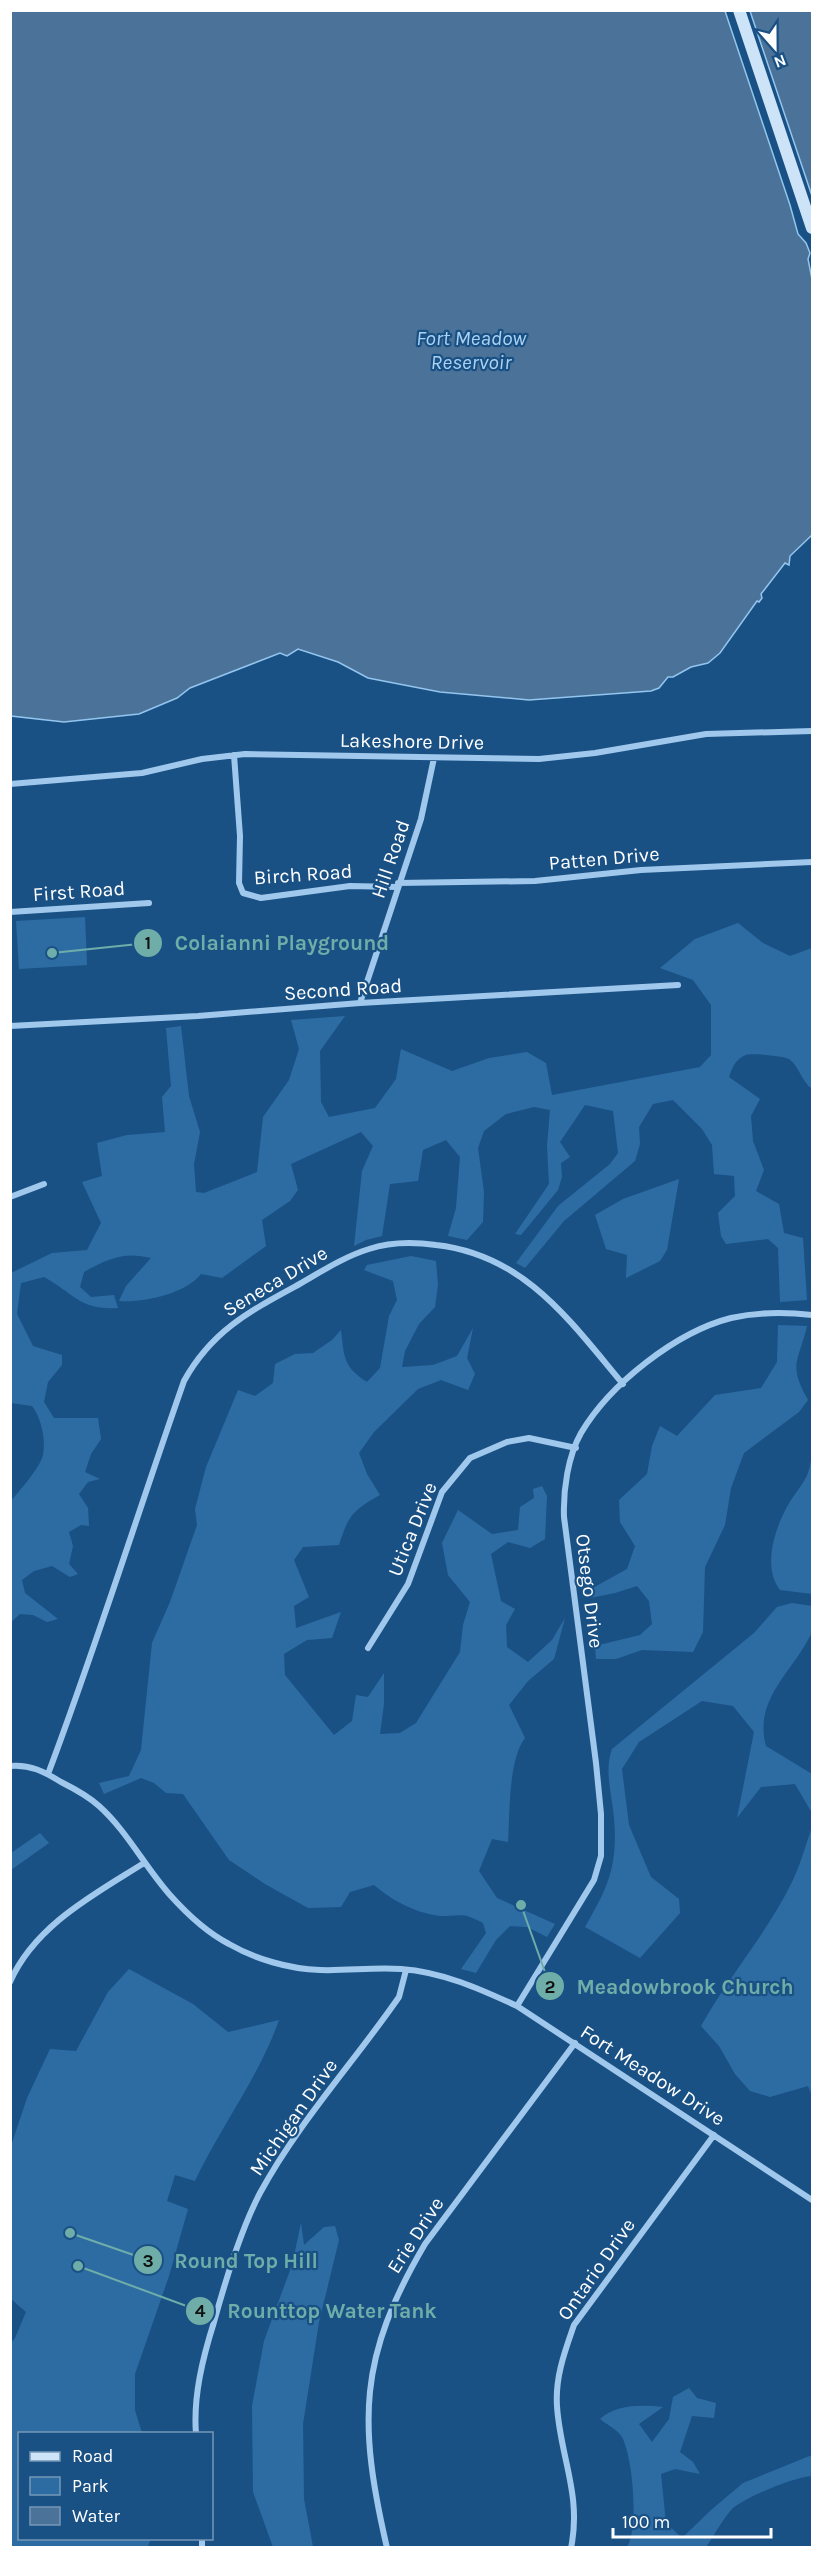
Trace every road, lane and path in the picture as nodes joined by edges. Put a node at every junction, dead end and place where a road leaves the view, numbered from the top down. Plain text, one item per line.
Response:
1 (739, 10) edge
2 (813, 228) edge
3 (813, 731) edge
4 (234, 755) junction
5 (434, 758) junction
6 (10, 784) edge
7 (813, 862) edge
8 (398, 885) junction
9 (149, 903) dead end
10 (10, 912) edge
11 (678, 986) dead end
12 (360, 1003) junction
13 (10, 1026) edge
14 (44, 1184) dead end
15 (10, 1197) edge
16 (813, 1316) edge
17 (623, 1384) junction
18 (576, 1448) junction
19 (368, 1648) dead end
20 (10, 1766) edge
21 (48, 1774) junction
22 (144, 1863) junction
23 (406, 1970) junction
24 (10, 1982) edge
25 (517, 2006) junction
26 (574, 2043) junction
27 (714, 2135) junction
28 (813, 2200) edge
29 (196, 2432) edge
30 (387, 2547) edge
31 (571, 2547) edge

1 - 2 street
3 - 5 street, Lakeshore Drive
4 - 5 street, Lakeshore Drive
4 - 6 street, Lakeshore Drive
4 - 8 street, Birch Road
5 - 8 street, Hill Road
7 - 8 street, Patten Drive
8 - 12 street, Hill Road
9 - 10 street, First Road
11 - 12 street, Second Road
12 - 13 street, Second Road
14 - 15 street
16 - 17 street, Otsego Drive
17 - 18 street, Otsego Drive
17 - 21 street, Seneca Drive
18 - 19 street, Utica Drive
18 - 25 street, Otsego Drive
20 - 21 street, Fort Meadow Drive
21 - 22 street, Fort Meadow Drive
22 - 23 street, Fort Meadow Drive
22 - 24 street
23 - 25 street, Fort Meadow Drive
23 - 29 street, Michigan Drive
25 - 26 street, Fort Meadow Drive
26 - 27 street, Fort Meadow Drive
26 - 30 street, Erie Drive
27 - 28 street, Fort Meadow Drive
27 - 31 street, Ontario Drive

